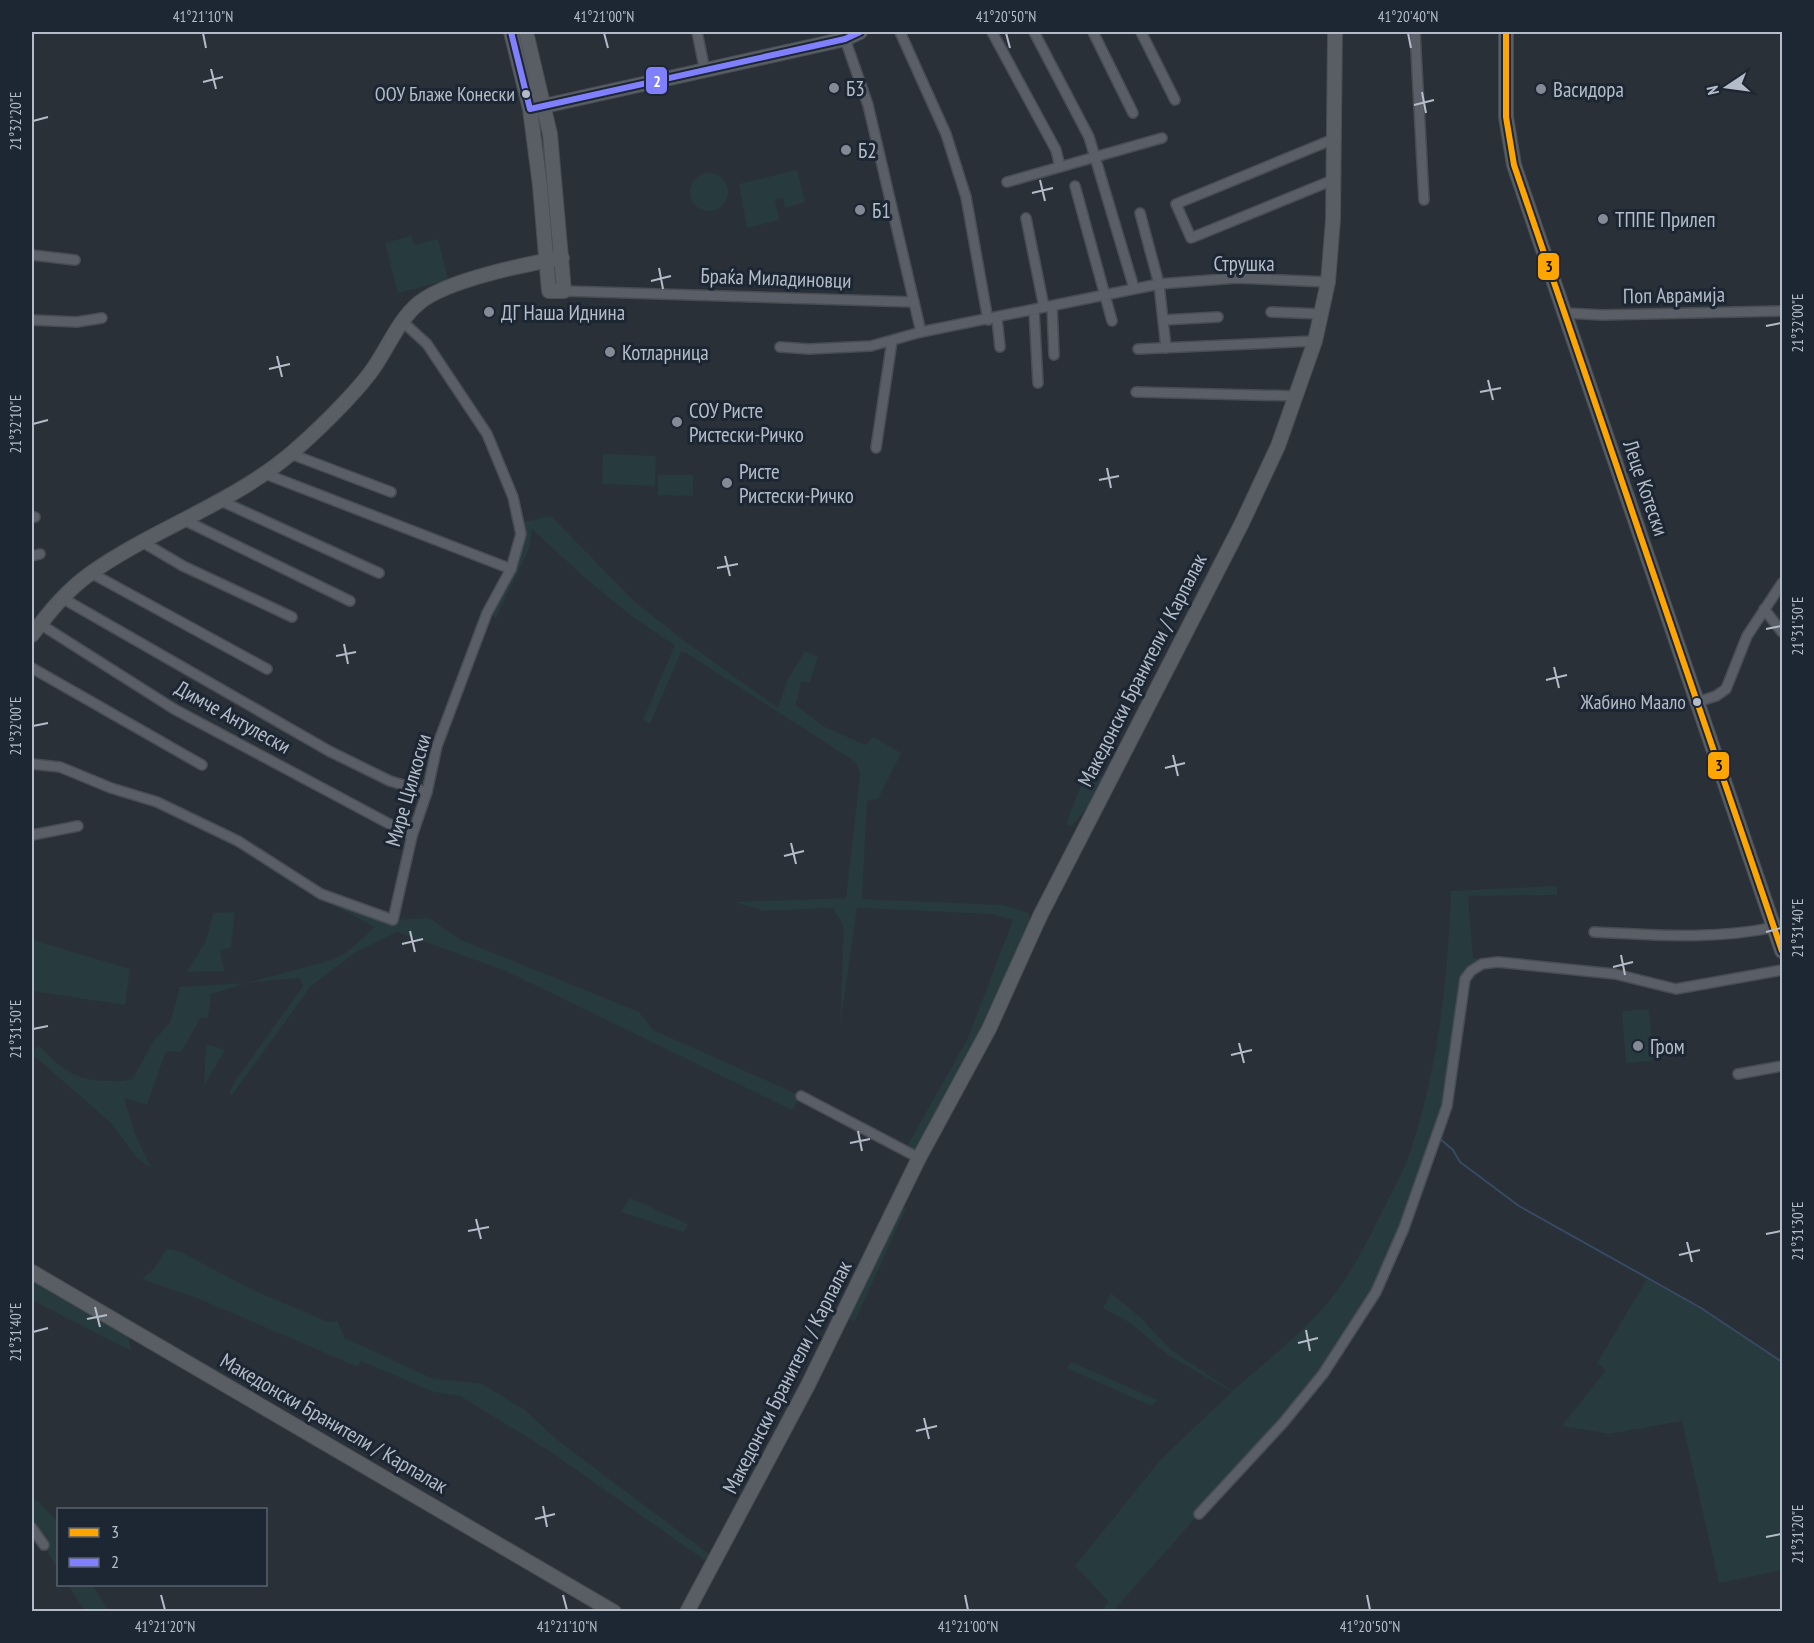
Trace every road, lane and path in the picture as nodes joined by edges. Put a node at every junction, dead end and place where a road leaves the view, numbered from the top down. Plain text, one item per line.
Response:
1 (511, 32) edge
2 (526, 32) edge
3 (697, 32) edge
4 (860, 32) edge
5 (900, 32) edge
6 (992, 32) edge
7 (1034, 32) edge
8 (1092, 32) edge
9 (1141, 32) edge
10 (1335, 32) edge
11 (1415, 32) edge
12 (1506, 32) edge
13 (845, 39) junction
14 (705, 71) junction
15 (1175, 100) dead end
16 (544, 107) junction
17 (530, 109) junction
18 (1133, 113) dead end
19 (1162, 138) dead end
20 (1336, 138) junction
21 (1095, 157) junction
22 (1060, 167) junction
23 (1333, 180) junction
24 (1007, 182) dead end
25 (1075, 186) dead end
26 (1424, 200) dead end
27 (1140, 213) dead end
28 (1026, 218) dead end
29 (32, 255) edge
30 (562, 258) junction
31 (75, 260) dead end
32 (546, 260) junction
33 (1328, 282) junction
34 (1160, 284) junction
35 (1134, 288) junction
36 (564, 291) junction
37 (1106, 294) junction
38 (914, 302) junction
39 (1048, 307) junction
40 (1034, 310) junction
41 (1782, 311) edge
42 (1271, 312) dead end
43 (1566, 313) junction
44 (1322, 314) junction
45 (1218, 317) dead end
46 (102, 318) dead end
47 (992, 319) junction
48 (32, 320) edge
49 (1163, 320) junction
50 (1112, 321) dead end
51 (403, 322) junction
52 (921, 332) junction
53 (892, 341) junction
54 (1315, 341) junction
55 (780, 347) dead end
56 (1000, 347) dead end
57 (1166, 348) junction
58 (1138, 349) dead end
59 (1054, 355) dead end
60 (1038, 383) dead end
61 (1136, 392) dead end
62 (1298, 396) junction
63 (876, 448) dead end
64 (291, 454) junction
65 (263, 473) junction
66 (391, 492) dead end
67 (219, 500) junction
68 (184, 520) junction
69 (144, 543) junction
70 (511, 568) junction
71 (91, 573) junction
72 (379, 573) dead end
73 (1782, 583) edge
74 (62, 597) junction
75 (350, 601) dead end
76 (1764, 609) junction
77 (292, 617) dead end
78 (36, 630) edge
79 (1782, 632) edge
80 (32, 668) edge
81 (267, 669) dead end
82 (1697, 702) junction
83 (32, 764) edge
84 (202, 765) dead end
85 (427, 792) junction
86 (78, 826) dead end
87 (32, 835) edge
88 (412, 836) junction
89 (1775, 927) junction
90 (1594, 932) dead end
91 (1782, 951) edge
92 (1782, 970) edge
93 (1782, 1066) edge
94 (1738, 1074) dead end
95 (801, 1096) dead end
96 (919, 1158) junction
97 (32, 1272) edge
98 (1199, 1514) dead end
99 (32, 1528) edge
100 (44, 1545) dead end
101 (614, 1611) edge
102 (687, 1611) edge

1 - 17 main road
2 - 16 main road
3 - 14 street
4 - 13 main road
5 - 47 street
6 - 22 street
7 - 21 street
8 - 18 street
9 - 15 street
10 - 20 main road, Македонски Бранители / Карпалак
11 - 26 street
12 - 43 main road, Леце Котески
13 - 14 main road
13 - 38 street
14 - 16 main road
16 - 17 main road
16 - 30 main road
17 - 32 main road
19 - 21 street
20 - 23 main road, Македонски Бранители / Карпалак
20 - 23 street
21 - 22 street
21 - 35 street
22 - 24 street
23 - 33 main road, Македонски Бранители / Карпалак
25 - 37 street
27 - 34 street
28 - 39 street
29 - 31 street
30 - 32 main road, Димче Антулески
30 - 36 main road
32 - 36 main road
32 - 51 main road, Димче Антулески
33 - 34 street, Струшка
33 - 44 main road, Македонски Бранители / Карпалак
34 - 35 street, Струшка
34 - 49 street
35 - 37 street, Струшка
36 - 38 street, Браќа Миладиновци
37 - 39 street, Струшка
37 - 50 street
38 - 52 street
39 - 40 street, Струшка
39 - 59 street
40 - 47 street, Струшка
40 - 60 street
41 - 43 street, Поп Аврамија
42 - 44 street
43 - 82 main road, Леце Котески
44 - 54 main road, Македонски Бранители / Карпалак
45 - 49 street
46 - 48 street
47 - 52 street, Струшка
47 - 56 street
49 - 57 street
51 - 64 main road, Димче Антулески
51 - 70 street, Мире Цилкоски
52 - 53 street, Струшка
53 - 55 street, Струшка
53 - 63 street
54 - 57 street
54 - 62 main road, Македонски Бранители / Карпалак
57 - 58 street
61 - 62 street
62 - 96 main road, Македонски Бранители / Карпалак
64 - 65 main road, Димче Антулески
64 - 66 street
65 - 67 main road, Димче Антулески
65 - 70 street
67 - 68 main road, Димче Антулески
67 - 72 street
68 - 69 main road, Димче Антулески
68 - 75 street
69 - 71 main road, Димче Антулески
69 - 77 street
70 - 85 street, Мире Цилкоски
71 - 74 main road, Димче Антулески
71 - 81 street
73 - 76 street
74 - 78 main road, Димче Антулески
74 - 85 street, Димче Антулески
76 - 79 street
76 - 82 street
78 - 88 street, Димче Антулески
80 - 84 street
82 - 89 main road, Леце Котески
83 - 88 street, Мире Цилкоски
85 - 88 street, Мире Цилкоски
86 - 87 street
89 - 90 street
89 - 91 main road, Леце Котески
92 - 98 street
93 - 94 street
95 - 96 street
96 - 102 main road, Македонски Бранители / Карпалак
97 - 101 main road, Македонски Бранители / Карпалак
99 - 100 street

